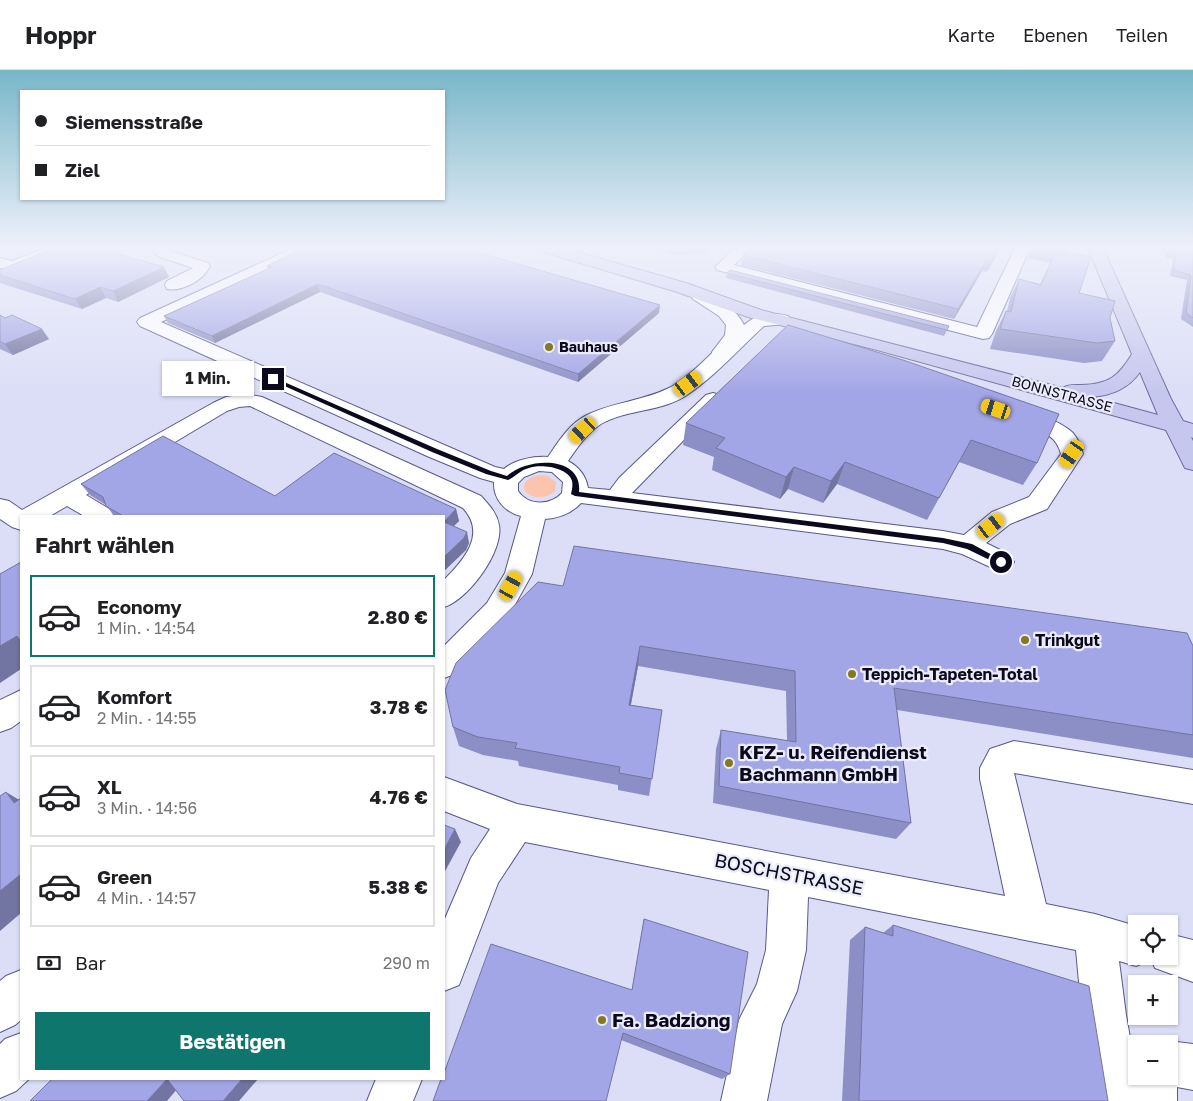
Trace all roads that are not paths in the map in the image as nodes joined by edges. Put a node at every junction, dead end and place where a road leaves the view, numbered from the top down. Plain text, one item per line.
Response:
1 (202, 296) edge
2 (699, 296) joint
3 (722, 296) edge
4 (836, 296) edge
5 (1001, 296) edge
6 (1116, 296) edge
7 (782, 320) junction
8 (773, 341) edge
9 (1141, 354) junction
10 (930, 359) junction
11 (711, 366) junction
12 (880, 366) edge
13 (725, 388) edge
14 (1050, 390) junction
15 (996, 409) edge
16 (1183, 428) edge
17 (1193, 463) edge
18 (554, 465) junction
19 (508, 478) junction
20 (575, 494) junction
21 (68, 495) junction
22 (616, 499) junction
23 (0, 507) edge
24 (535, 511) junction
25 (33, 515) edge
26 (100, 515) edge
27 (20, 520) edge
28 (969, 546) junction
29 (1001, 562) dead end
30 (445, 595) edge
31 (445, 664) edge
32 (20, 705) edge
33 (0, 718) edge
34 (1193, 787) edge
35 (445, 794) edge
36 (518, 822) junction
37 (789, 874) junction
38 (1030, 921) junction
39 (1095, 934) junction
40 (1128, 944) edge
41 (1178, 957) edge
42 (1193, 961) edge
43 (445, 968) edge
44 (20, 993) edge
45 (0, 1010) edge
46 (20, 1056) edge
47 (1178, 1064) edge
48 (1193, 1067) edge
49 (0, 1074) edge
50 (399, 1080) edge
51 (1154, 1085) edge
52 (390, 1101) edge
53 (744, 1101) edge
54 (1119, 1101) edge
55 (1154, 1101) edge

1 - 19 street
2 - 7 main road, BONNSTRASSE
2 - 11 street
3 - 10 main road, BONNSTRASSE
4 - 5 street
6 - 9 main road
7 - 10 main road, BONNSTRASSE
7 - 11 street
8 - 12 street
9 - 14 main road
9 - 16 main road
10 - 14 main road, BONNSTRASSE
11 - 18 street
13 - 22 street
14 - 16 main road, BONNSTRASSE
15 - 28 street
16 - 17 main road
18 - 19 street
18 - 20 street
19 - 24 street
20 - 22 street
20 - 24 street
21 - 25 street
21 - 26 street
21 - 30 street
22 - 28 street
23 - 27 street
24 - 31 street
28 - 29 street
32 - 33 street
34 - 38 street
35 - 36 street, BOSCHSTRASSE
36 - 37 street, BOSCHSTRASSE
36 - 43 street
37 - 38 street, BOSCHSTRASSE
37 - 53 street
38 - 39 street, BOSCHSTRASSE
39 - 40 street, BOSCHSTRASSE
39 - 54 street
41 - 42 street
44 - 45 street
46 - 49 street
47 - 48 street
50 - 52 street
51 - 55 street

